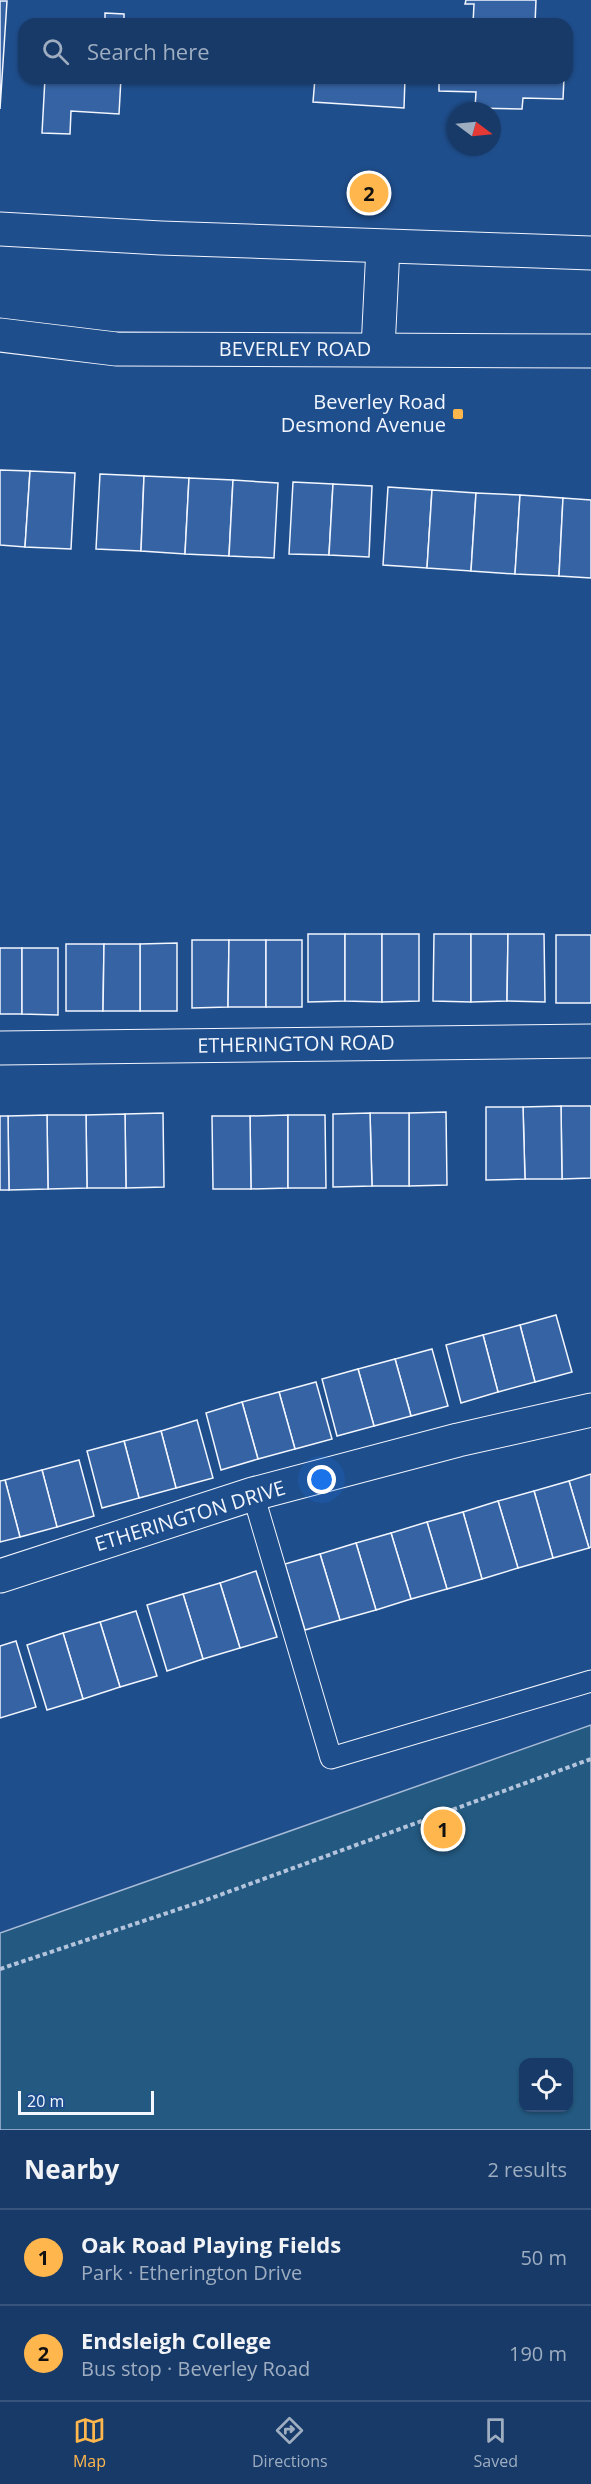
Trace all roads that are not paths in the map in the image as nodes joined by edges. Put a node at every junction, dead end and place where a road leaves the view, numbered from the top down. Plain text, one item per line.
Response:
1 (0, 229) edge
2 (383, 247) junction
3 (591, 253) edge
4 (0, 335) edge
5 (378, 349) junction
6 (591, 351) edge
7 (591, 1041) edge
8 (0, 1048) edge
9 (591, 1410) edge
10 (253, 1494) junction
11 (0, 1576) edge
12 (591, 1681) edge

1 - 2 main road
2 - 3 main road
2 - 5 main road
4 - 5 main road, BEVERLEY ROAD
5 - 6 main road, BEVERLEY ROAD
7 - 8 main road, ETHERINGTON ROAD
9 - 10 main road, ETHERINGTON DRIVE
10 - 11 main road, ETHERINGTON DRIVE
10 - 12 lane

